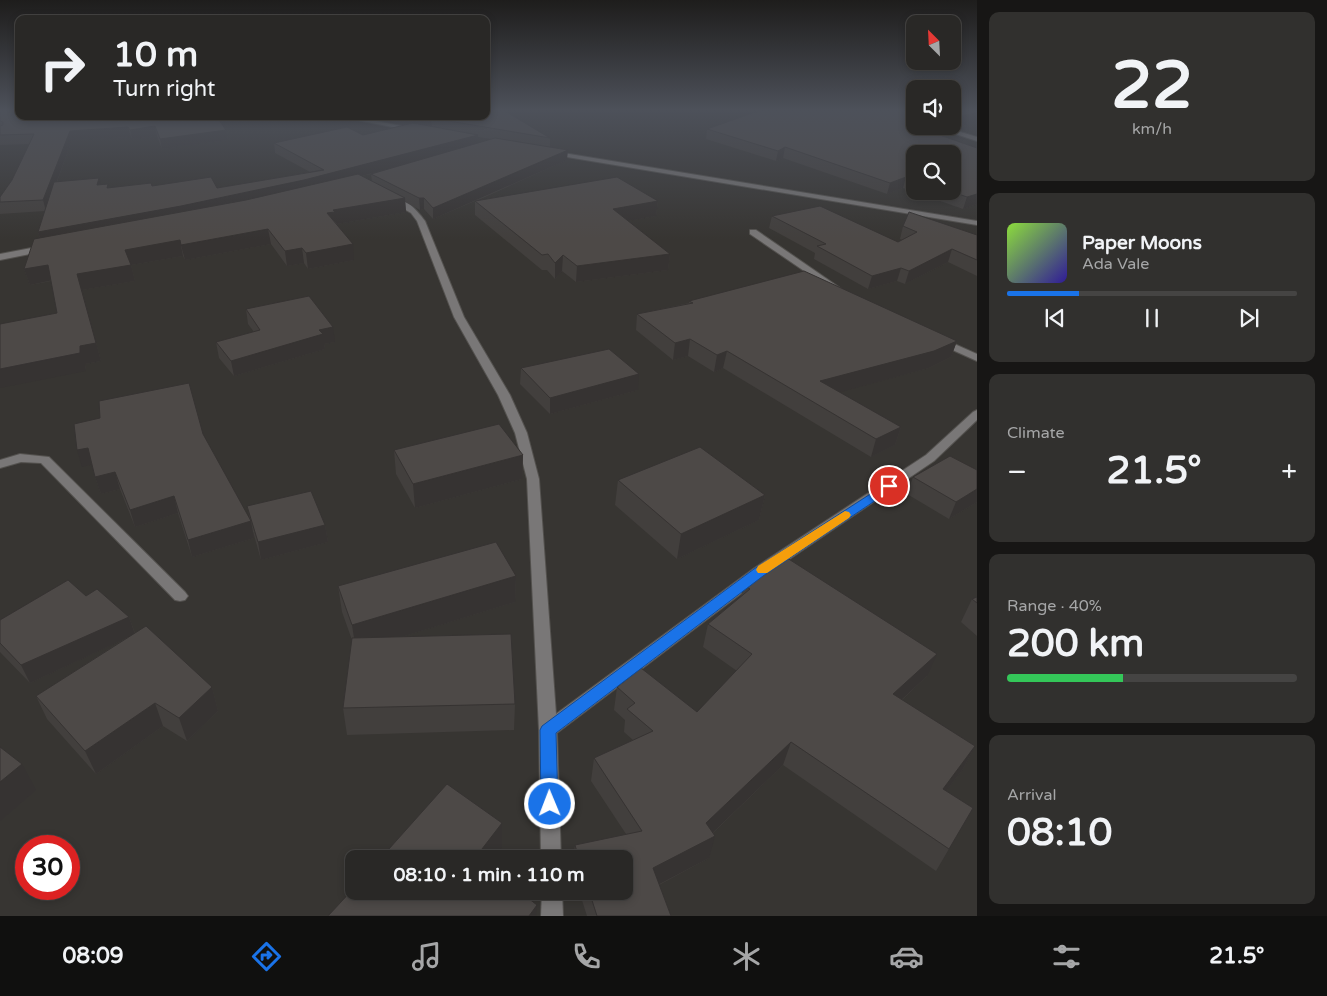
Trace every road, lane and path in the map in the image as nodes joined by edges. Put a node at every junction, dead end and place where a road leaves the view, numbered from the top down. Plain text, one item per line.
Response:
1 (554, 154) edge
2 (376, 190) edge
3 (977, 223) edge
4 (753, 232) dead end
5 (58, 246) edge
6 (0, 257) edge
7 (843, 293) edge
8 (933, 338) edge
9 (977, 358) edge
10 (977, 414) edge
11 (930, 458) junction
12 (0, 464) edge
13 (946, 466) edge
14 (180, 596) dead end
15 (548, 730) junction
16 (551, 850) edge
17 (552, 900) edge
18 (552, 916) edge

1 - 3 street
2 - 15 street
4 - 7 street
5 - 6 street
8 - 9 street
10 - 11 street
11 - 13 street
11 - 15 street
12 - 14 street
15 - 16 street
17 - 18 street

